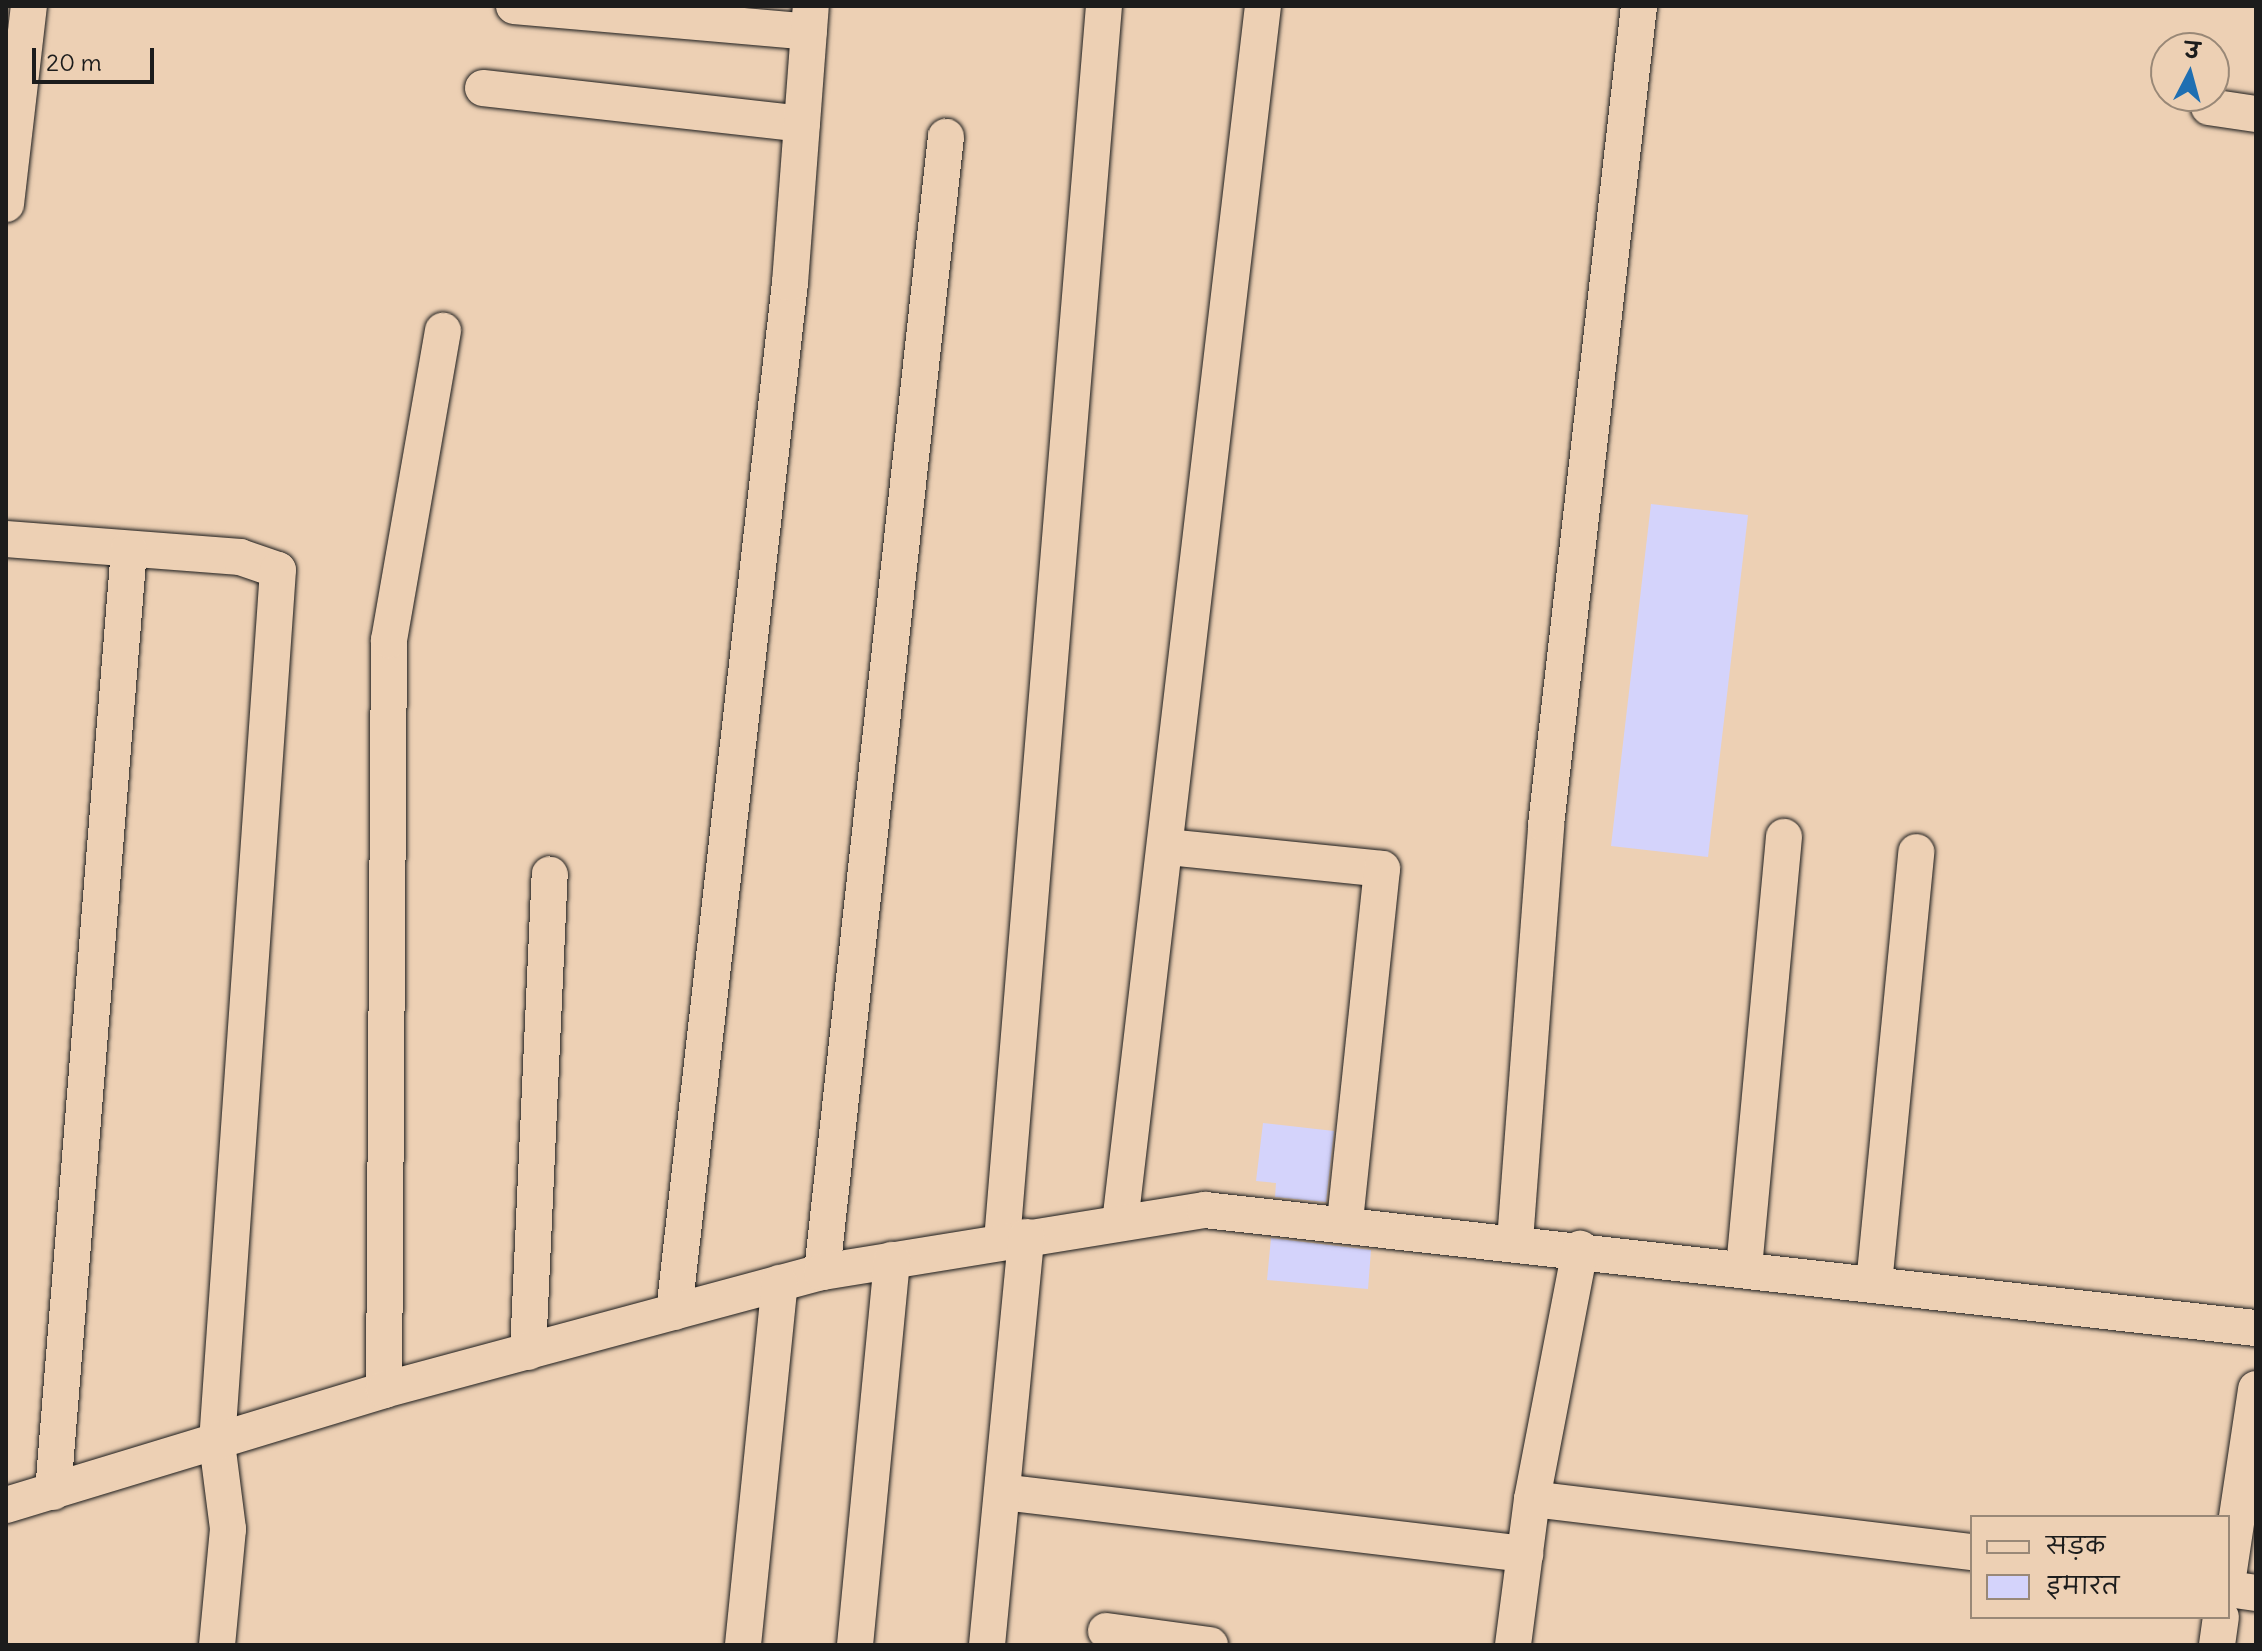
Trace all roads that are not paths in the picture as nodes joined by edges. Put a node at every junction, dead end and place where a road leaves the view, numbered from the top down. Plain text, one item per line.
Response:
1 (29, 6) edge
2 (514, 6) edge
3 (1104, 6) edge
4 (1263, 6) edge
5 (1639, 6) edge
6 (810, 19) edge
7 (483, 88) dead end
8 (2230, 110) edge
9 (2256, 114) edge
10 (802, 124) junction
11 (946, 137) dead end
12 (6, 204) edge
13 (443, 331) dead end
14 (6, 539) edge
15 (129, 549) junction
16 (1784, 837) dead end
17 (1167, 847) junction
18 (1916, 852) dead end
19 (550, 875) dead end
20 (1120, 1223) junction
21 (1345, 1224) junction
22 (1014, 1239) junction
23 (1515, 1241) junction
24 (1580, 1249) junction
25 (892, 1260) junction
26 (1744, 1268) junction
27 (822, 1272) junction
28 (780, 1283) junction
29 (1874, 1284) junction
30 (674, 1312) junction
31 (2256, 1328) edge
32 (528, 1352) junction
33 (2256, 1389) edge
34 (384, 1390) junction
35 (217, 1443) junction
36 (53, 1492) junction
37 (1002, 1492) junction
38 (1532, 1499) junction
39 (6, 1505) edge
40 (1970, 1552) edge
41 (1525, 1554) junction
42 (2230, 1564) edge
43 (2230, 1589) edge
44 (2256, 1593) edge
45 (2221, 1619) edge
46 (1106, 1631) dead end
47 (217, 1645) edge
48 (743, 1645) edge
49 (855, 1645) edge
50 (987, 1645) edge
51 (1210, 1645) edge
52 (1513, 1645) edge
53 (2217, 1645) edge

1 - 12 street
2 - 6 street
3 - 22 street
4 - 17 street
5 - 23 street
6 - 10 street
7 - 10 street
8 - 9 street
10 - 30 street
11 - 27 street
13 - 34 street
14 - 15 street
15 - 35 street
15 - 36 street
16 - 26 street
17 - 20 street
17 - 21 street
18 - 29 street
19 - 32 street
20 - 21 street
20 - 22 street
21 - 23 street
22 - 25 street
22 - 37 street
23 - 24 street
24 - 26 street
24 - 38 street
25 - 27 street
25 - 49 street
26 - 29 street
27 - 28 street
28 - 30 street
28 - 48 street
29 - 31 street
30 - 32 street
32 - 34 street
33 - 42 street
34 - 35 street
35 - 36 street
35 - 47 street
36 - 39 street
37 - 41 street
37 - 50 street
38 - 40 street
38 - 41 street
41 - 52 street
43 - 44 street
45 - 53 street
46 - 51 street

